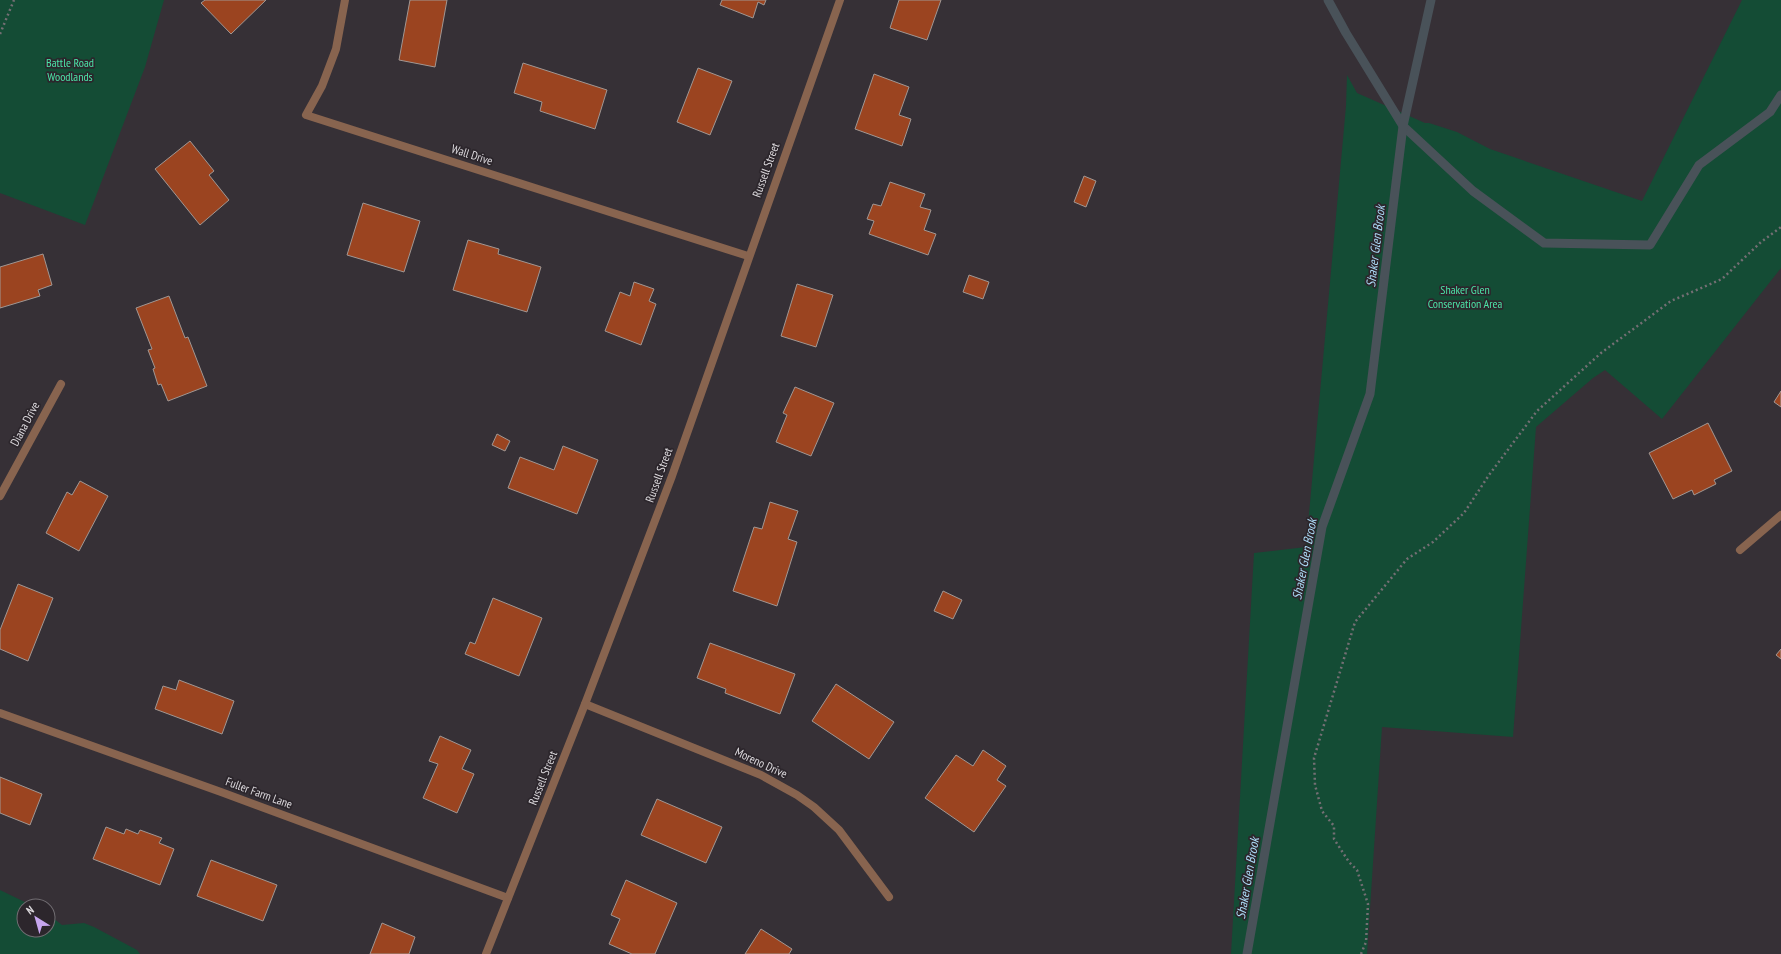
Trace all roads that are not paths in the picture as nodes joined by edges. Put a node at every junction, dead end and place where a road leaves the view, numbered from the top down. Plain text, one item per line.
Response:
1 (345, 0) edge
2 (840, 0) edge
3 (748, 256) junction
4 (61, 384) dead end
5 (0, 496) edge
6 (1781, 515) edge
7 (1740, 550) dead end
8 (585, 704) junction
9 (0, 713) edge
10 (889, 897) dead end
11 (508, 898) junction
12 (486, 954) edge

1 - 3 street, Wall Drive
2 - 3 street, Russell Street
3 - 8 street, Russell Street
4 - 5 street, Diana Drive
6 - 7 street
8 - 10 street, Moreno Drive
8 - 11 street, Russell Street
9 - 11 street, Fuller Farm Lane
11 - 12 street, Russell Street

